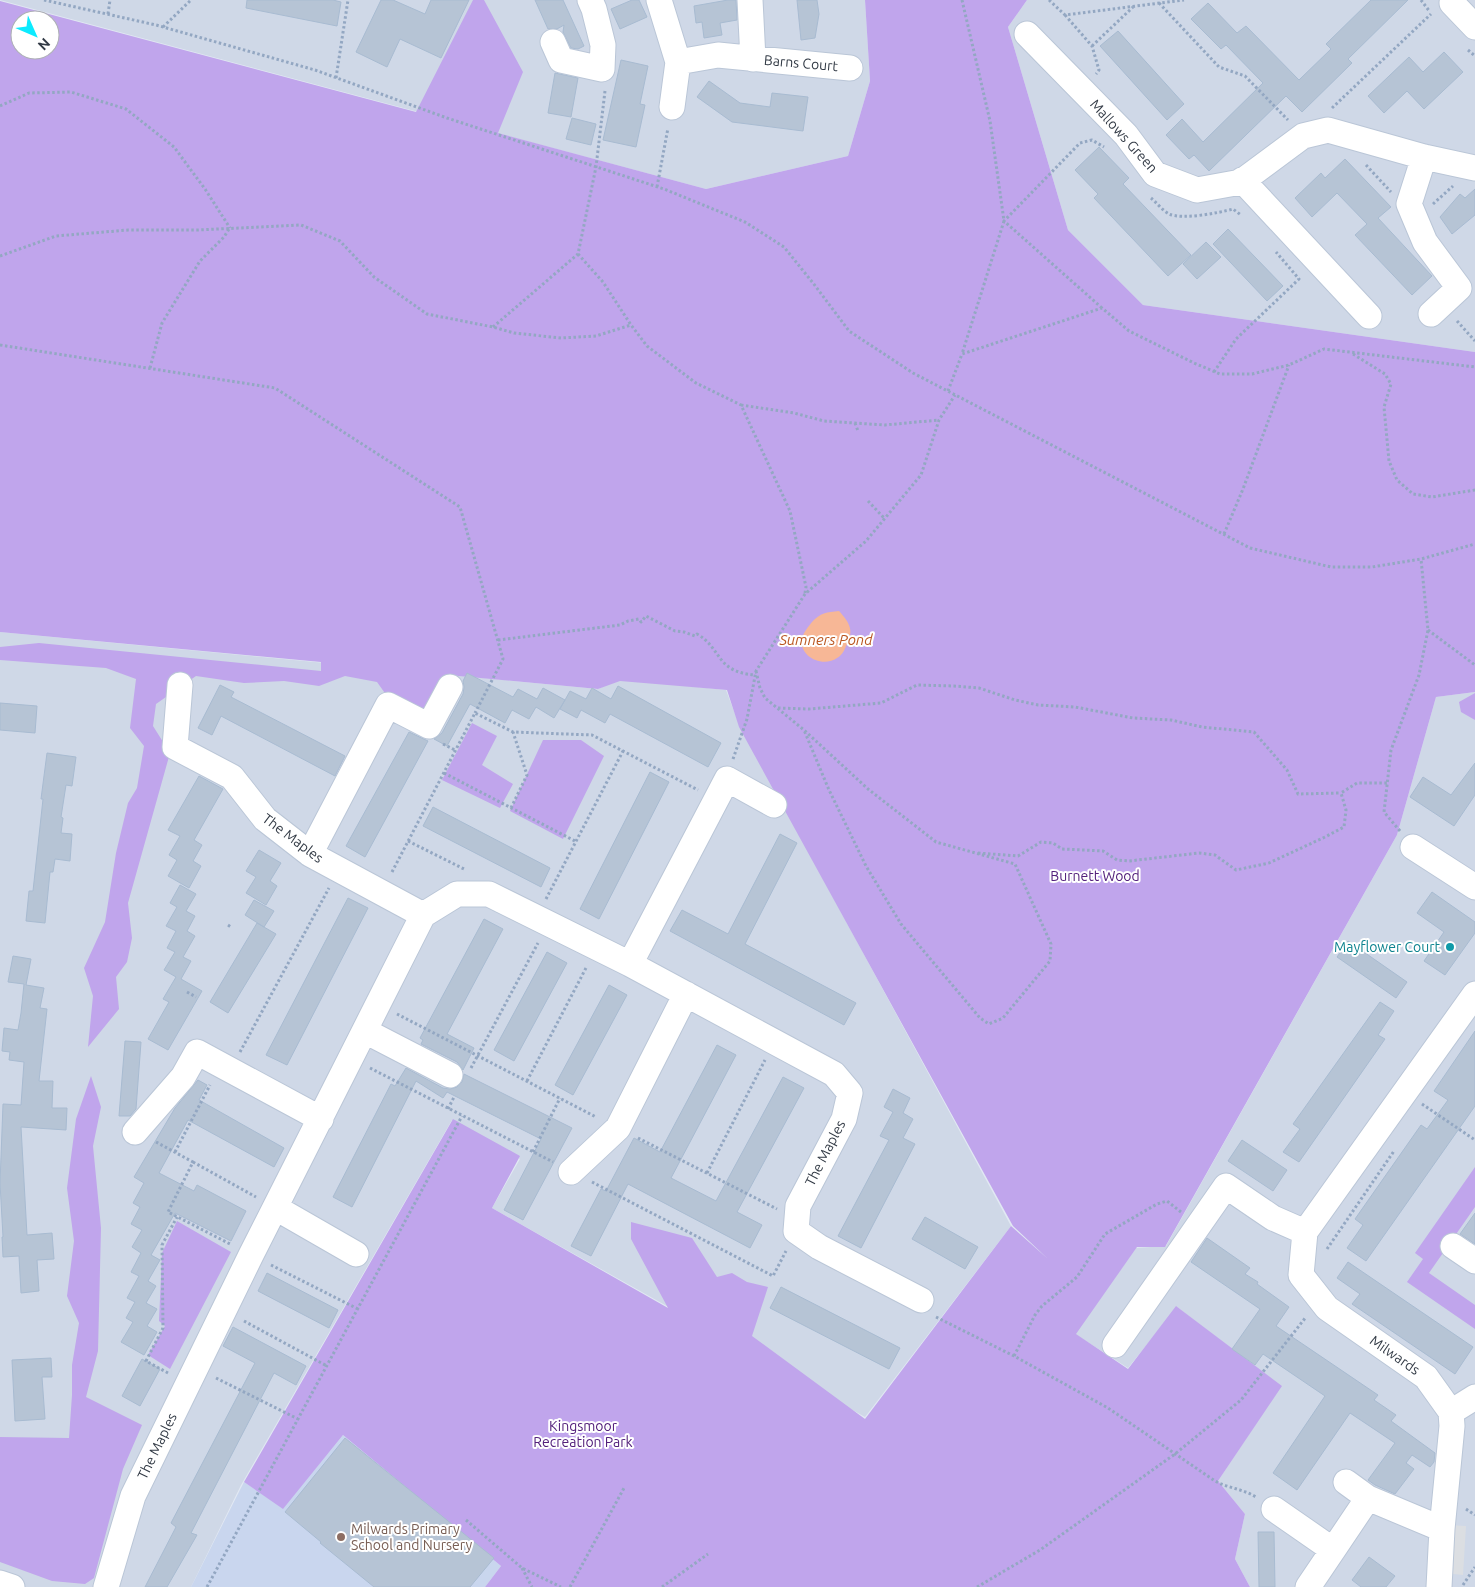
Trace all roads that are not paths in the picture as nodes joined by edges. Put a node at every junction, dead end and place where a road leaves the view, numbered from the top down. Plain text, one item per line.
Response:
1 (659, 0) edge
2 (750, 0) edge
3 (598, 3) edge
4 (1452, 3) dead end
5 (1475, 27) edge
6 (1027, 34) dead end
7 (553, 42) dead end
8 (753, 59) junction
9 (678, 62) junction
10 (850, 68) dead end
11 (672, 107) road end
12 (1424, 157) junction
13 (1475, 168) edge
14 (1242, 180) junction
15 (1436, 310) road end
16 (1370, 316) dead end
17 (180, 685) dead end
18 (450, 687) dead end
19 (774, 804) dead end
20 (1413, 847) road end
21 (310, 854) junction
22 (1475, 887) edge
23 (423, 915) junction
24 (630, 964) junction
25 (686, 994) junction
26 (1475, 994) edge
27 (365, 1031) junction
28 (459, 1079) road end
29 (321, 1118) junction
30 (135, 1132) road end
31 (571, 1172) dead end
32 (266, 1203) junction
33 (1305, 1232) junction
34 (1453, 1246) dead end
35 (356, 1254) dead end
36 (1475, 1261) edge
37 (921, 1300) road end
38 (1115, 1345) dead end
39 (1475, 1397) edge
40 (1451, 1412) junction
41 (1346, 1482) dead end
42 (1368, 1498) junction
43 (1274, 1509) road end
44 (1442, 1529) junction
45 (1333, 1550) junction
46 (0, 1583) edge
47 (12, 1587) edge
48 (106, 1587) edge
49 (1308, 1587) edge
50 (1439, 1587) edge

1 - 9 street
2 - 8 street, Barns Court
3 - 7 street
4 - 5 street
6 - 14 street, Mallows Green
8 - 9 street, Barns Court
8 - 10 street, Barns Court
9 - 11 street
12 - 13 street, Mallows Green
12 - 14 street, Mallows Green
12 - 15 street
14 - 16 street
17 - 21 street, The Maples
18 - 21 street
19 - 24 street
20 - 22 street
21 - 23 street, The Maples
23 - 24 street, The Maples
23 - 27 street, The Maples
24 - 25 street, The Maples
25 - 31 street
25 - 37 street, The Maples
26 - 33 street
27 - 28 street
27 - 29 street, The Maples
29 - 30 street
29 - 32 street, The Maples
32 - 35 street
32 - 48 street, The Maples
33 - 38 street
33 - 40 street, Milwards
34 - 36 street
39 - 40 street
40 - 44 street
41 - 42 street
42 - 44 street
42 - 45 street
43 - 45 street
44 - 50 street
45 - 49 street
46 - 47 street

